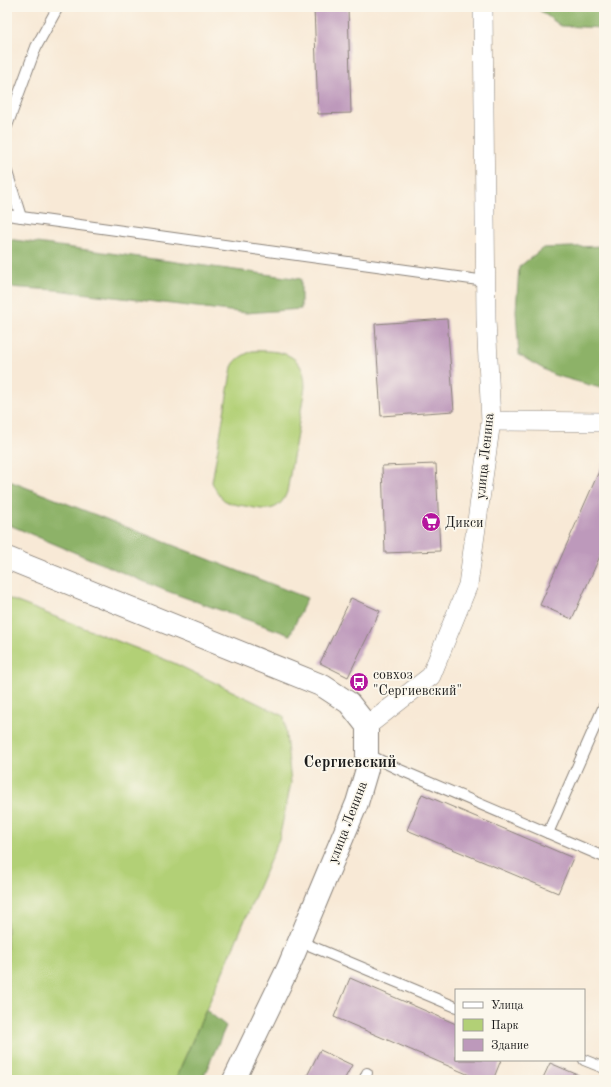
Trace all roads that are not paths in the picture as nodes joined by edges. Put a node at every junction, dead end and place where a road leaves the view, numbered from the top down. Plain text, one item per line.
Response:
1 (58, 7) edge
2 (483, 7) edge
3 (7, 126) edge
4 (7, 172) edge
5 (7, 215) edge
6 (21, 217) junction
7 (486, 281) junction
8 (491, 421) junction
9 (604, 422) edge
10 (7, 558) edge
11 (604, 706) edge
12 (367, 726) junction
13 (367, 754) junction
14 (548, 833) junction
15 (604, 857) edge
16 (299, 941) junction
17 (455, 1006) edge
18 (585, 1060) edge
19 (604, 1068) edge
20 (234, 1080) edge

1 - 3 lane
2 - 7 street, улица Ленина
4 - 6 lane
5 - 6 lane
6 - 7 lane
7 - 8 street, улица Ленина
8 - 9 street
8 - 12 street, улица Ленина
10 - 12 street
11 - 14 lane
12 - 13 street, улица Ленина
13 - 14 lane
13 - 16 street, улица Ленина
14 - 15 lane
16 - 17 lane
16 - 20 street, улица Ленина
18 - 19 lane

